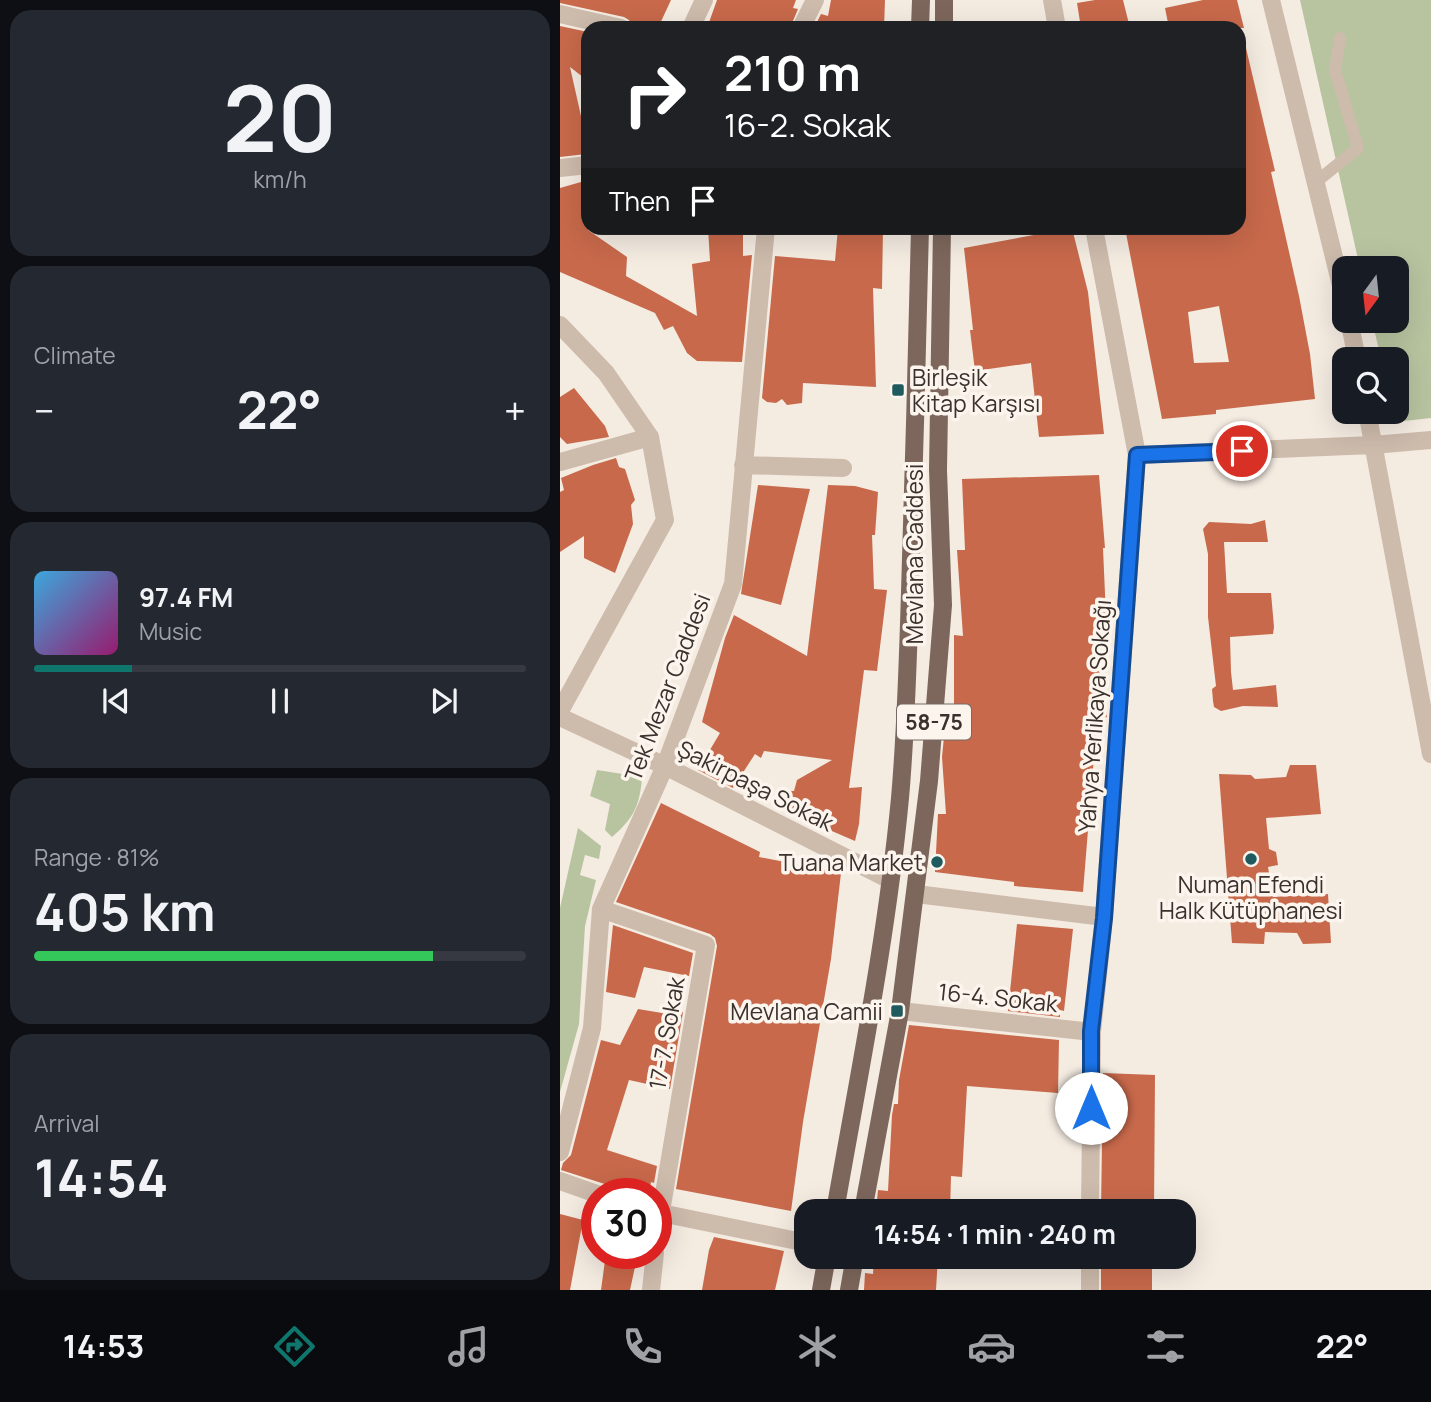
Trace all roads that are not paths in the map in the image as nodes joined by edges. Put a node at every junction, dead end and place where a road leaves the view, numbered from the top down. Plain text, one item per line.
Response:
1 (704, 0) edge
2 (815, 0) edge
3 (920, 0) edge
4 (944, 0) edge
5 (1052, 0) edge
6 (1271, 0) edge
7 (560, 14) edge
8 (590, 21) edge
9 (694, 21) edge
10 (804, 21) edge
11 (920, 21) edge
12 (944, 21) edge
13 (1056, 21) edge
14 (1340, 38) dead end
15 (581, 166) edge
16 (560, 167) edge
17 (1316, 182) junction
18 (765, 235) edge
19 (920, 235) edge
20 (942, 235) edge
21 (1095, 235) edge
22 (1334, 256) edge
23 (560, 325) edge
24 (1369, 424) edge
25 (650, 437) junction
26 (1431, 440) edge
27 (1373, 445) junction
28 (1137, 455) junction
29 (560, 462) edge
30 (743, 465) junction
31 (843, 468) dead end
32 (560, 712) edge
33 (560, 717) edge
34 (1431, 754) edge
35 (665, 766) junction
36 (890, 880) junction
37 (916, 894) junction
38 (601, 909) junction
39 (1104, 918) junction
40 (900, 1011) junction
41 (1091, 1031) junction
42 (560, 1152) edge
43 (664, 1178) edge
44 (560, 1181) edge
45 (581, 1188) edge
46 (837, 1199) edge
47 (865, 1199) edge
48 (1090, 1199) edge
49 (672, 1216) edge
50 (794, 1240) edge
51 (653, 1269) edge
52 (825, 1269) edge
53 (853, 1269) edge
54 (1090, 1269) edge
55 (651, 1290) edge
56 (821, 1290) edge
57 (849, 1290) edge
58 (1090, 1290) edge

1 - 9 street
2 - 10 street
3 - 11 main road
4 - 12 main road
5 - 13 street
6 - 17 street
7 - 8 street
14 - 17 lane
15 - 16 street
17 - 22 street
18 - 30 street, Tek Mezar Caddesi
19 - 36 main road, Mevlana Caddesi / 58-75
20 - 37 main road, Mevlana Caddesi / 58-75
21 - 28 street, Yahya Yerlikaya Sokağı
23 - 25 street
24 - 27 street
25 - 29 street
25 - 32 street
26 - 27 street
27 - 28 street
27 - 34 street
28 - 39 street, Yahya Yerlikaya Sokağı
30 - 31 street
30 - 35 street, Tek Mezar Caddesi
33 - 35 street, Şakirpaşa Sokak
35 - 36 street, Şakirpaşa Sokak
35 - 38 street, Tek Mezar Caddesi
36 - 46 main road, Mevlana Caddesi / 58-75
37 - 39 street
37 - 40 main road, Mevlana Caddesi / 58-75
38 - 42 street, Tek Mezar Caddesi
38 - 43 street, 17-7. Sokak
39 - 41 street, Yahya Yerlikaya Sokağı
40 - 41 street, 16-4. Sokak
40 - 47 main road, Mevlana Caddesi / 58-75
41 - 48 street, Yahya Yerlikaya Sokağı
44 - 45 street
49 - 50 street
51 - 55 street
52 - 56 main road
53 - 57 main road
54 - 58 street

